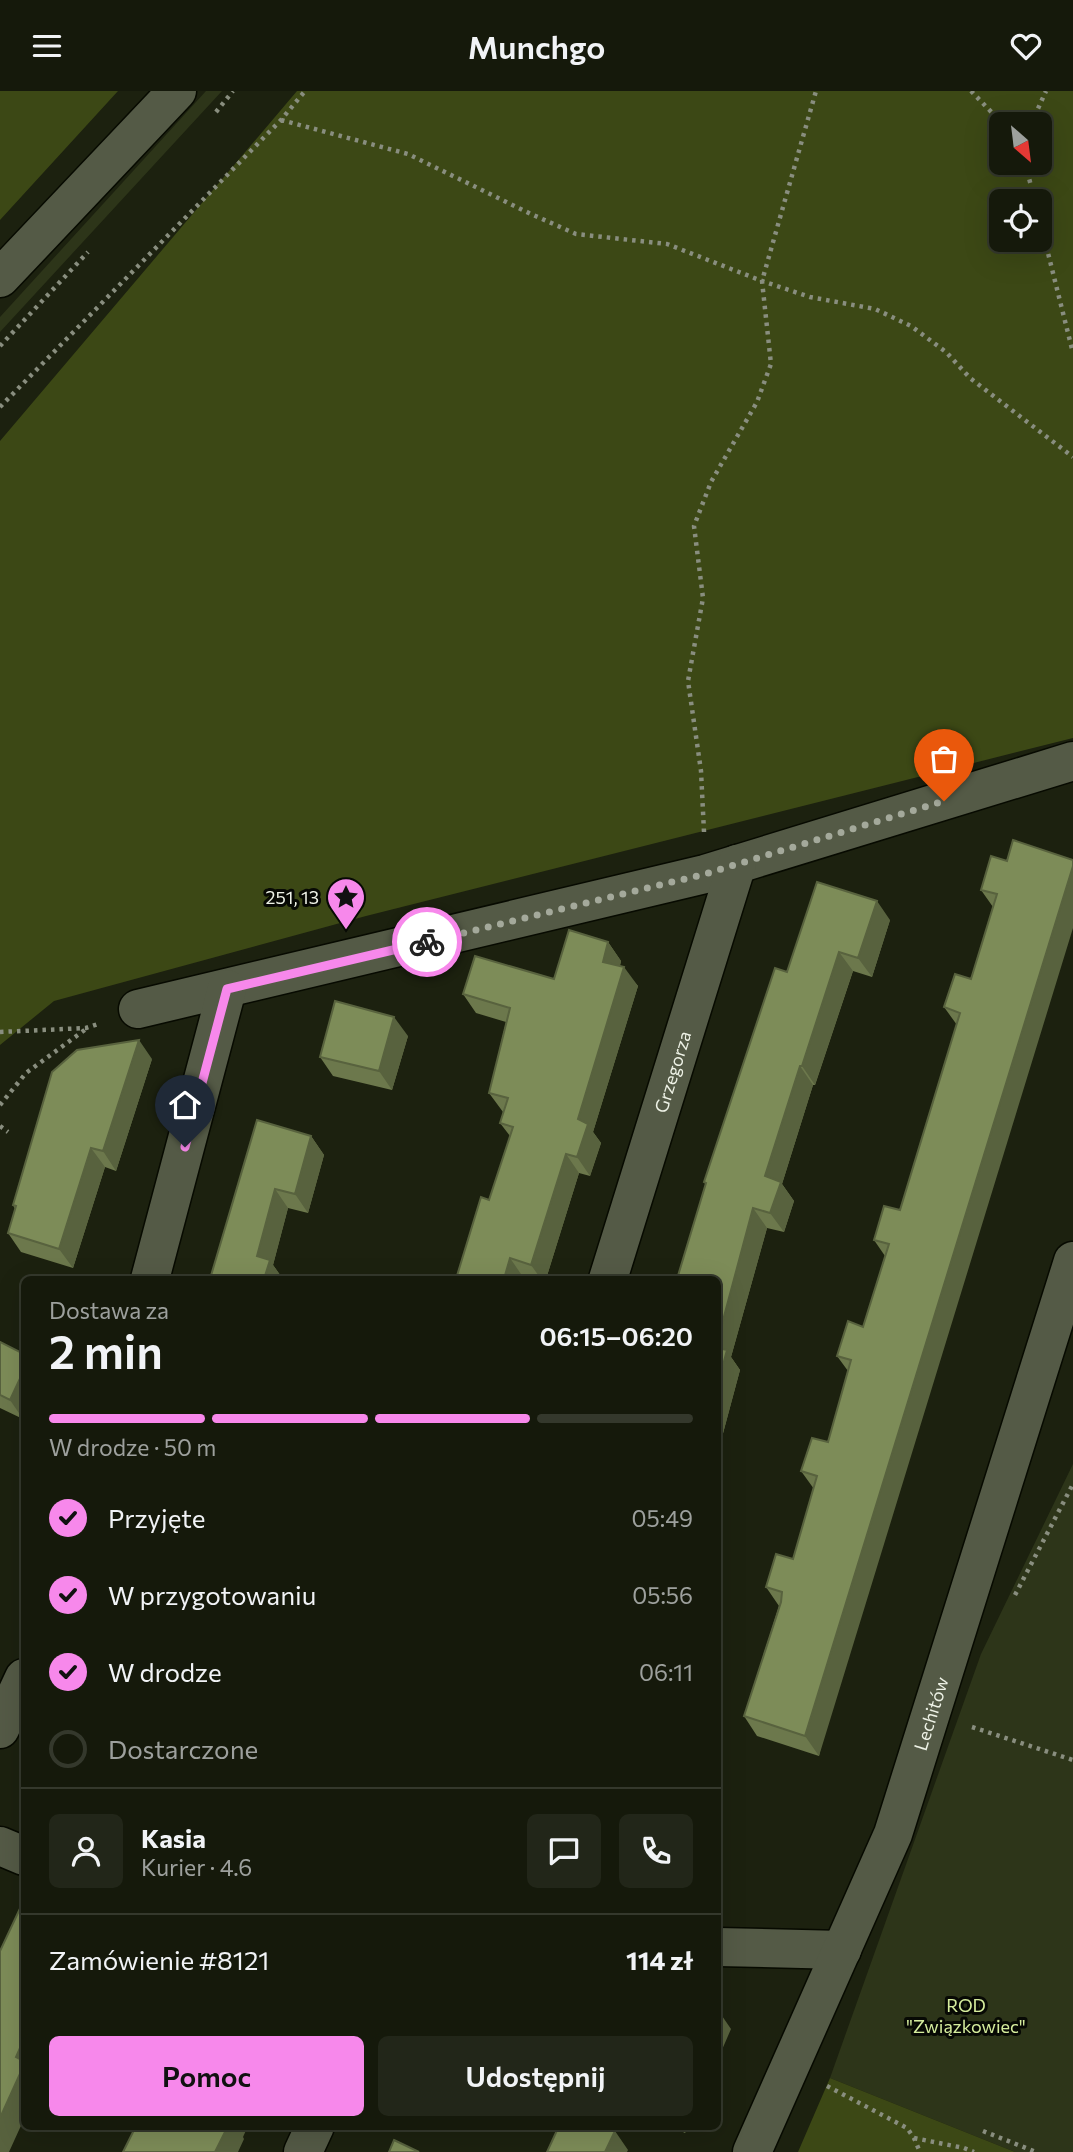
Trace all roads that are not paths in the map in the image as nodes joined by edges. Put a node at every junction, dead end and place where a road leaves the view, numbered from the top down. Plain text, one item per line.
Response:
1 (177, 91) edge
2 (0, 278) edge
3 (1073, 761) edge
4 (721, 869) junction
5 (227, 989) junction
6 (138, 1009) road end
7 (1073, 1262) edge
8 (151, 1276) edge
9 (609, 1276) edge
10 (21, 1684) edge
11 (0, 1730) edge
12 (0, 1846) edge
13 (21, 1855) edge
14 (721, 1947) edge
15 (842, 1950) junction
16 (313, 2130) edge
17 (303, 2152) edge
18 (752, 2152) edge

1 - 2 street
3 - 4 street
4 - 5 street
4 - 9 street, Grzegorza
5 - 6 street
5 - 8 street
7 - 15 street, Lechitów
10 - 11 street
12 - 13 street
14 - 15 street
15 - 18 street, Lechitów
16 - 17 street

